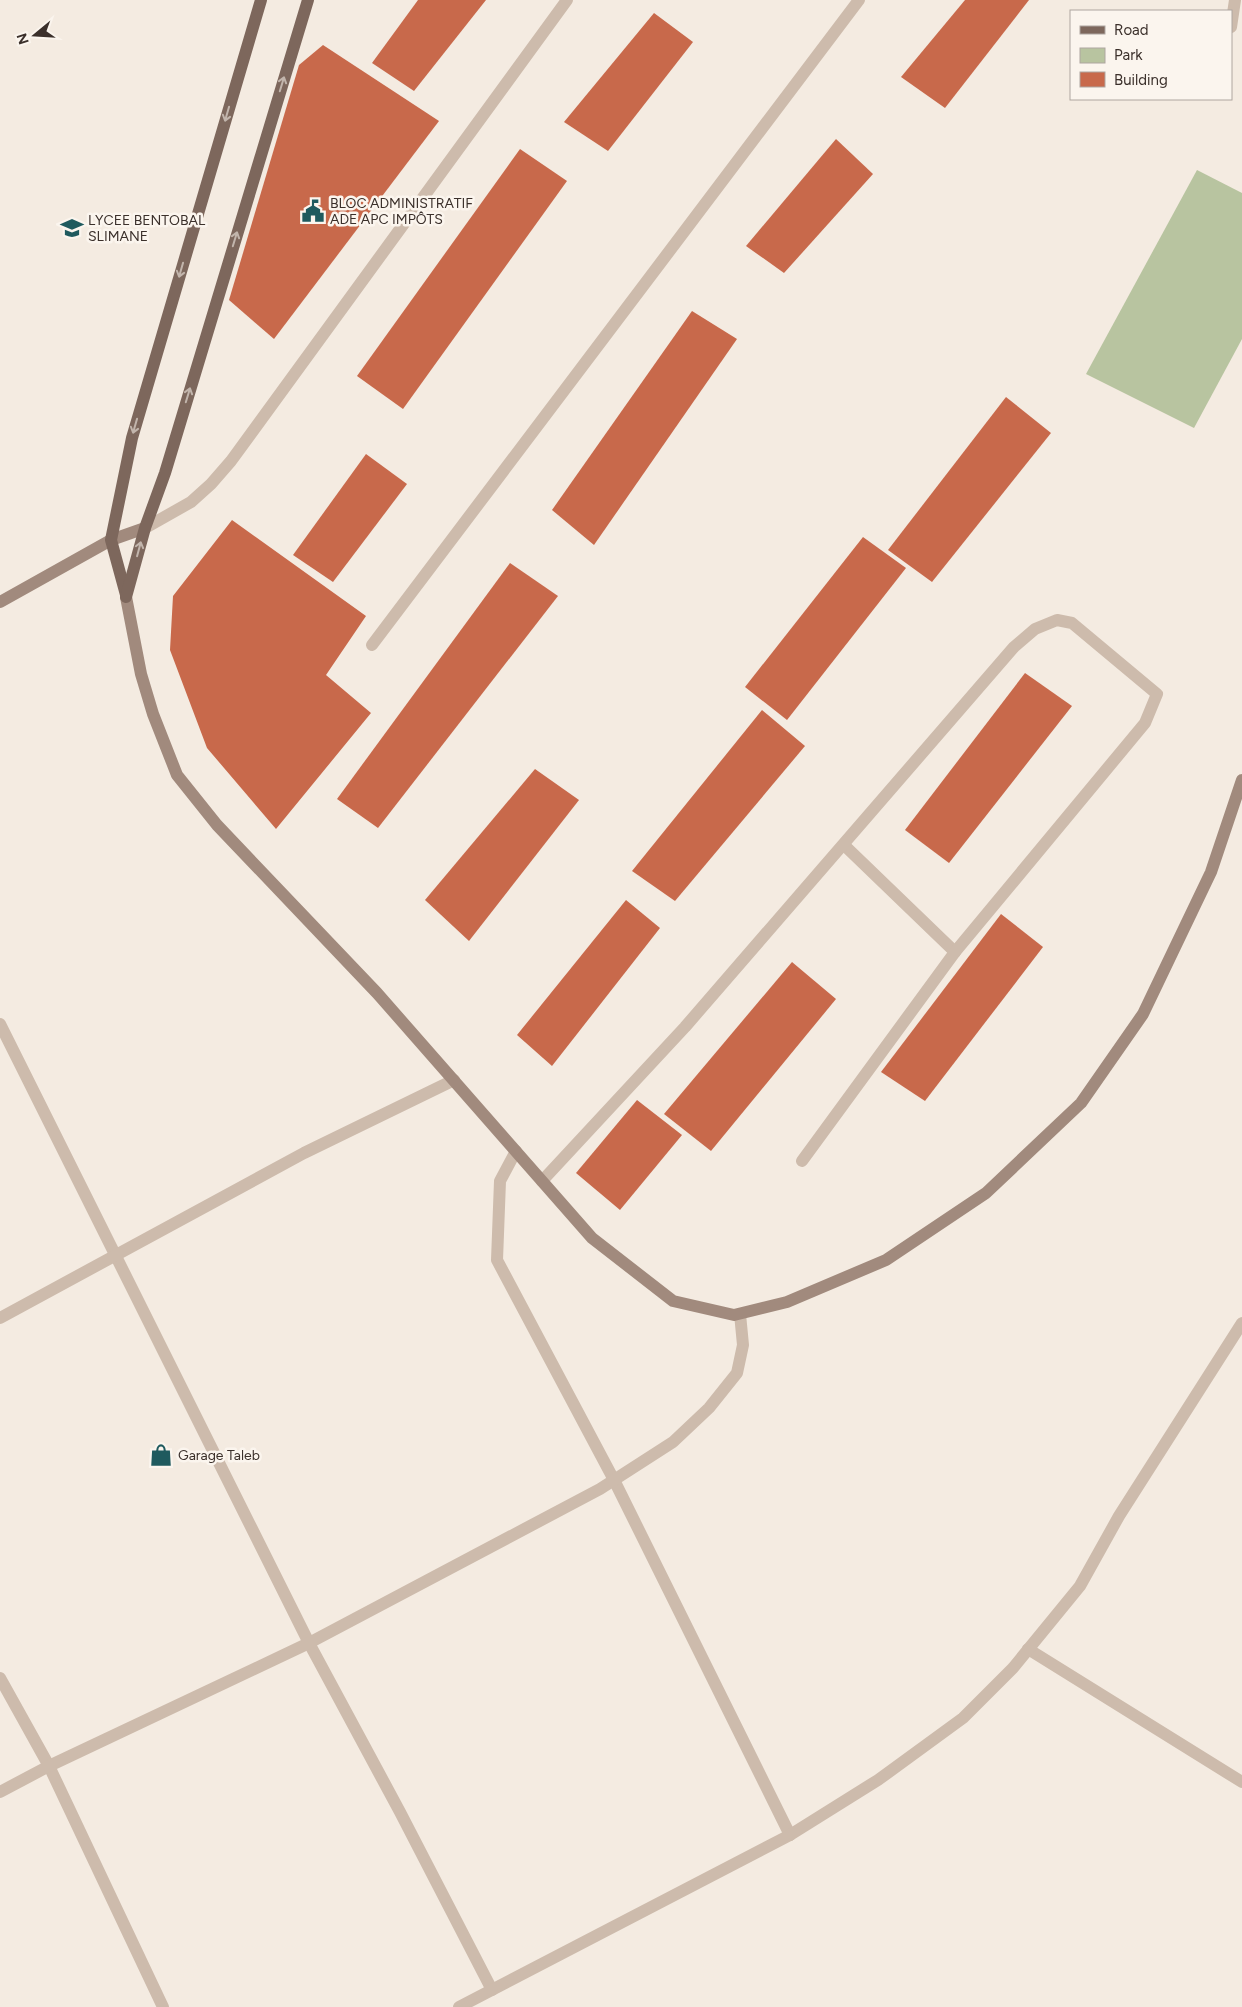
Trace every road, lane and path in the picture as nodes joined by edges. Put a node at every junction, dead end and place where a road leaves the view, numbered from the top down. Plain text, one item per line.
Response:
1 (260, 0) edge
2 (308, 0) edge
3 (568, 0) edge
4 (859, 0) edge
5 (1235, 0) edge
6 (1232, 20) edge
7 (144, 528) junction
8 (111, 540) junction
9 (126, 596) junction
10 (0, 602) edge
11 (372, 645) dead end
12 (1242, 780) edge
13 (844, 845) junction
14 (955, 952) junction
15 (0, 1024) edge
16 (454, 1080) junction
17 (516, 1150) junction
18 (802, 1161) dead end
19 (542, 1181) junction
20 (116, 1256) junction
21 (740, 1314) junction
22 (0, 1318) edge
23 (1242, 1323) edge
24 (614, 1480) junction
25 (309, 1643) junction
26 (1028, 1649) junction
27 (0, 1678) edge
28 (49, 1766) junction
29 (1242, 1782) edge
30 (0, 1792) edge
31 (790, 1835) junction
32 (492, 1990) junction
33 (163, 2007) edge
34 (459, 2007) edge

1 -> 8 main road
7 -> 2 main road
3 - 7 street
4 - 11 street
5 - 6 street
7 - 8 main road
9 -> 7 main road
8 - 9 main road
8 - 10 main road
9 - 16 main road
12 - 21 main road
13 - 14 street
13 - 14 street
13 - 19 street
14 - 18 street
15 - 20 street
16 - 17 main road
16 - 20 street
17 - 19 main road
17 - 24 street
19 - 21 main road
20 - 22 street
20 - 25 street
21 - 24 street
23 - 26 street
24 - 25 street
24 - 31 street
25 - 28 street
25 - 32 street
26 - 29 street
26 - 31 street
27 - 28 street
28 - 30 street
28 - 33 street
31 - 32 street
32 - 34 street

